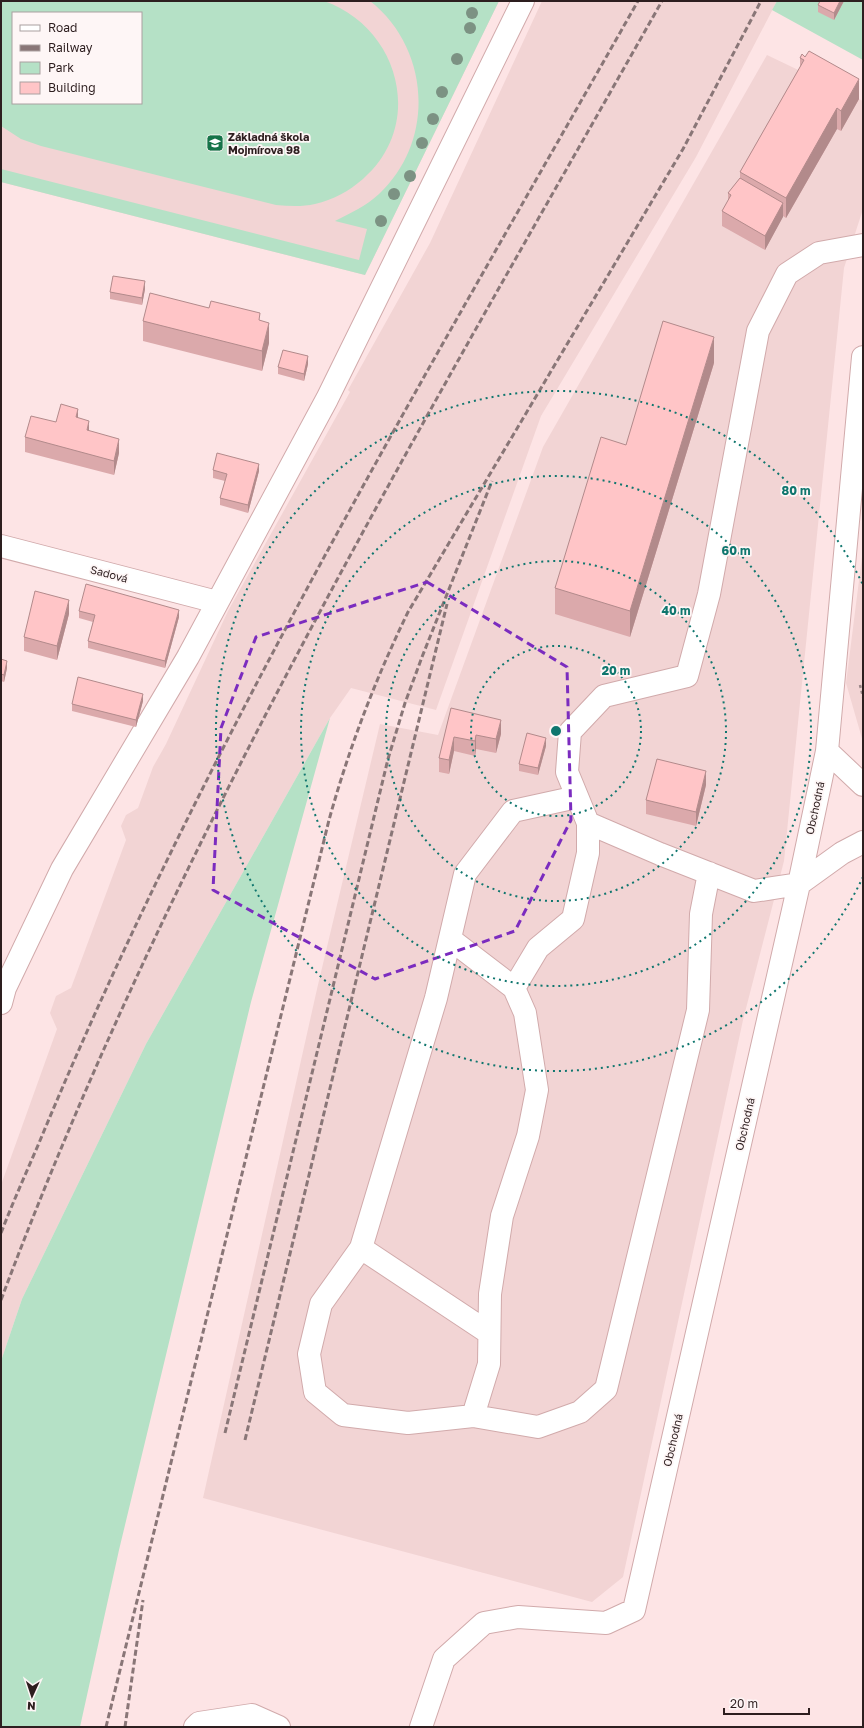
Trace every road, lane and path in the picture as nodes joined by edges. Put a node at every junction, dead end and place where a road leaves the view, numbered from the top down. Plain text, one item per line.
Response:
1 (523, 1) edge
2 (863, 245) edge
3 (863, 357) edge
4 (861, 396) edge
5 (1, 546) edge
6 (217, 602) junction
7 (827, 751) junction
8 (863, 785) edge
9 (577, 796) junction
10 (588, 823) junction
11 (863, 842) edge
12 (709, 873) junction
13 (799, 884) junction
14 (450, 939) junction
15 (514, 988) junction
16 (1, 1003) edge
17 (361, 1248) junction
18 (489, 1332) junction
19 (473, 1416) junction
20 (195, 1727) edge
21 (279, 1727) edge
22 (421, 1727) edge

1 - 6 street
2 - 9 street
3 - 4 street, Obchodná
4 - 7 street, Obchodná
5 - 6 street, Sadová
6 - 16 street
7 - 8 street
7 - 13 street, Obchodná
9 - 10 street
9 - 14 street
10 - 12 street
10 - 15 street
11 - 13 street
12 - 13 street
12 - 19 street
13 - 22 street, Obchodná
14 - 15 street
14 - 17 street
15 - 18 street
17 - 18 street
17 - 19 street
18 - 19 street
20 - 21 street

